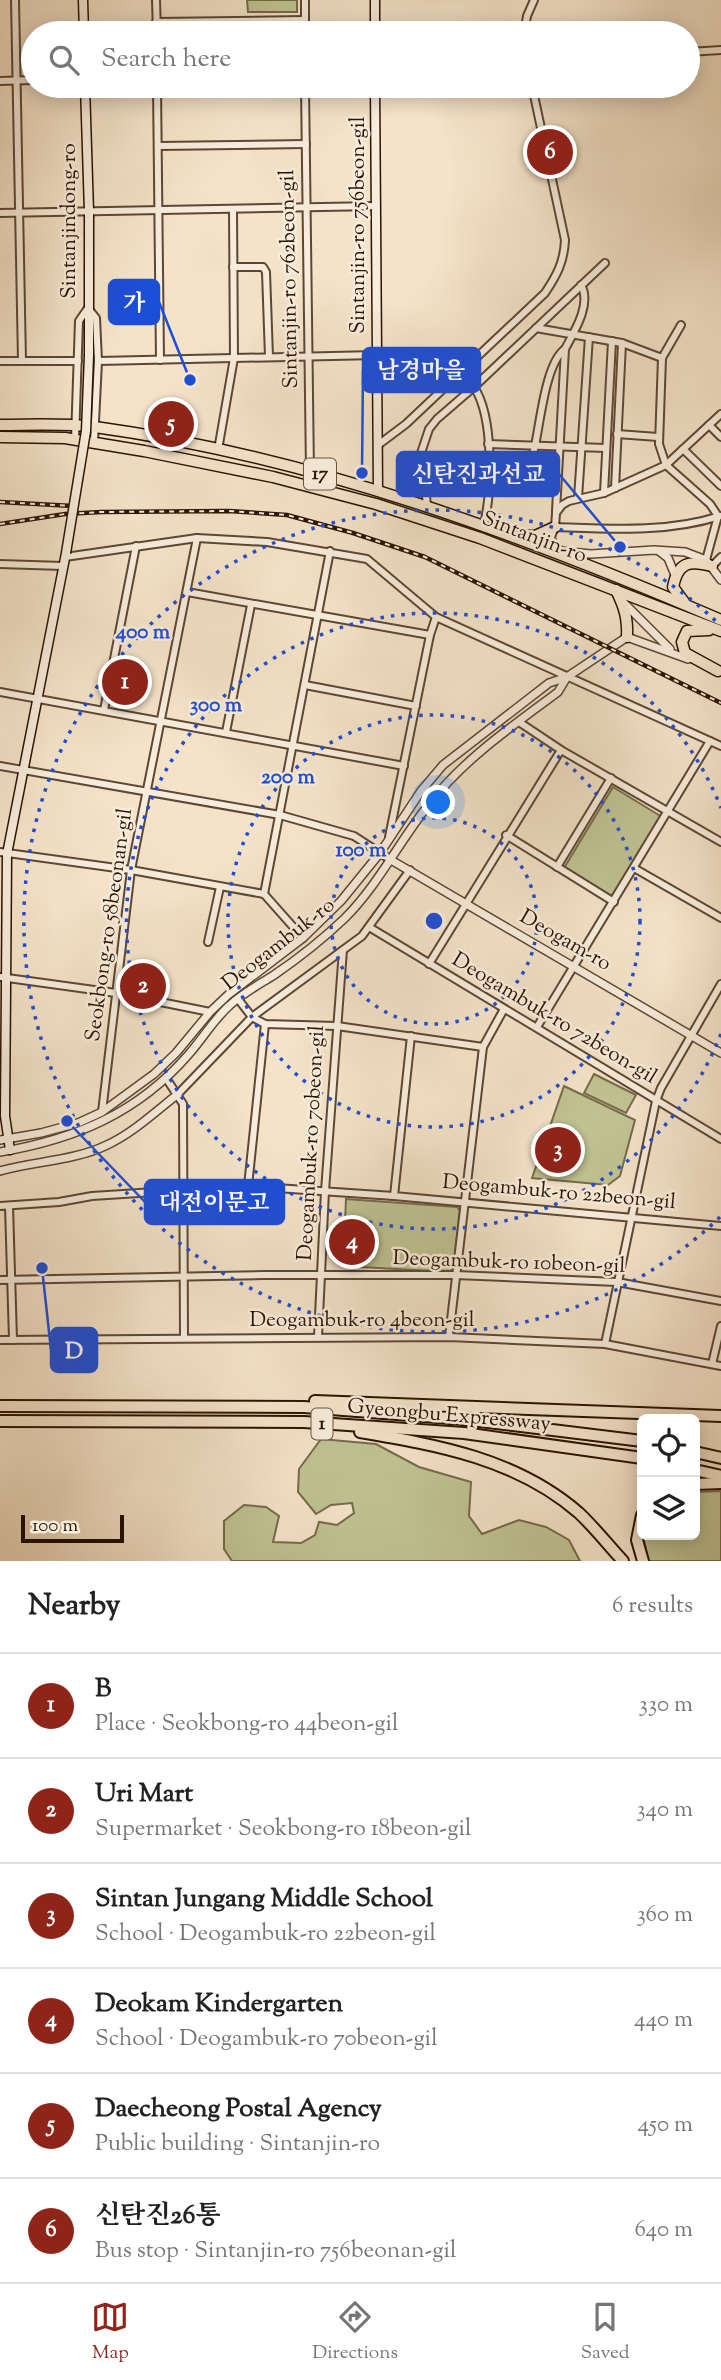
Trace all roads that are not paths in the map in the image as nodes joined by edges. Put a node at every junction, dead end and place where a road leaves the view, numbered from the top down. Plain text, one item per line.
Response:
1 (15, 0) edge
2 (83, 0) edge
3 (156, 0) edge
4 (305, 0) edge
5 (375, 0) edge
6 (534, 0) edge
7 (305, 20) joint
8 (84, 21) edge
9 (156, 21) edge
10 (230, 21) edge
11 (375, 21) edge
12 (526, 21) edge
13 (721, 50) edge
14 (700, 51) edge
15 (17, 80) junction
16 (21, 80) edge
17 (0, 81) edge
18 (85, 98) edge
19 (157, 98) edge
20 (305, 98) edge
21 (375, 98) edge
22 (534, 98) edge
23 (306, 144) junction
24 (158, 146) junction
25 (376, 206) junction
26 (307, 208) junction
27 (233, 209) junction
28 (159, 210) junction
29 (89, 212) junction
30 (0, 213) edge
31 (19, 213) junction
32 (605, 263) dead end
33 (233, 267) junction
34 (581, 285) junction
35 (88, 308) junction
36 (681, 325) dead end
37 (536, 328) junction
38 (573, 335) junction
39 (589, 337) junction
40 (612, 341) junction
41 (622, 343) junction
42 (565, 349) junction
43 (377, 355) junction
44 (308, 356) junction
45 (269, 357) junction
46 (234, 358) junction
47 (662, 358) junction
48 (78, 360) junction
49 (160, 360) junction
50 (0, 361) edge
51 (22, 361) junction
52 (98, 361) junction
53 (474, 387) junction
54 (721, 414) edge
55 (0, 425) edge
56 (709, 425) junction
57 (76, 426) junction
58 (95, 427) junction
59 (617, 434) junction
60 (0, 437) edge
61 (658, 437) junction
62 (721, 437) edge
63 (75, 439) junction
64 (94, 442) junction
65 (179, 443) junction
66 (488, 444) junction
67 (378, 445) junction
68 (534, 445) junction
69 (558, 446) junction
70 (581, 447) junction
71 (606, 449) junction
72 (683, 449) junction
73 (218, 450) junction
74 (154, 453) junction
75 (666, 465) junction
76 (310, 472) junction
77 (721, 486) edge
78 (615, 488) junction
79 (378, 489) junction
80 (520, 492) dead end
81 (604, 493) junction
82 (578, 498) junction
83 (427, 505) junction
84 (556, 513) junction
85 (720, 516) edge
86 (484, 524) junction
87 (555, 527) junction
88 (513, 536) junction
89 (197, 538) junction
90 (136, 546) junction
91 (539, 546) junction
92 (654, 550) junction
93 (330, 551) junction
94 (561, 551) junction
95 (721, 557) edge
96 (64, 558) junction
97 (707, 561) junction
98 (0, 564) edge
99 (675, 575) junction
100 (721, 580) edge
101 (616, 590) junction
102 (187, 593) junction
103 (621, 600) junction
104 (251, 605) junction
105 (690, 607) junction
106 (317, 615) junction
107 (436, 617) junction
108 (721, 620) edge
109 (721, 631) edge
110 (430, 635) junction
111 (627, 637) junction
112 (676, 654) junction
113 (720, 672) edge
114 (567, 677) junction
115 (305, 685) junction
116 (0, 692) edge
117 (37, 699) junction
118 (415, 706) junction
119 (104, 710) junction
120 (162, 720) junction
121 (519, 722) junction
122 (226, 732) junction
123 (710, 741) junction
124 (721, 746) edge
125 (292, 747) junction
126 (561, 750) junction
127 (0, 766) edge
128 (404, 766) junction
129 (23, 771) junction
130 (611, 778) junction
131 (147, 793) junction
132 (667, 812) junction
133 (280, 815) junction
134 (506, 835) junction
135 (388, 839) junction
136 (721, 842) edge
137 (4, 853) edge
138 (380, 853) junction
139 (391, 860) junction
140 (557, 867) junction
141 (634, 868) junction
142 (131, 870) junction
143 (410, 870) junction
144 (220, 887) junction
145 (264, 894) junction
146 (614, 902) junction
147 (467, 904) junction
148 (721, 918) edge
149 (369, 927) junction
150 (303, 938) junction
151 (208, 942) dead end
152 (343, 950) junction
153 (429, 964) junction
154 (575, 967) junction
155 (3, 977) edge
156 (721, 984) edge
157 (116, 993) junction
158 (238, 999) junction
159 (504, 1009) junction
160 (210, 1012) junction
161 (252, 1017) junction
162 (265, 1024) junction
163 (337, 1026) junction
164 (537, 1027) junction
165 (691, 1035) junction
166 (411, 1036) junction
167 (483, 1047) junction
168 (721, 1053) edge
169 (166, 1078) junction
170 (178, 1094) junction
171 (656, 1101) junction
172 (102, 1112) junction
173 (3, 1116) edge
174 (4, 1139) edge
175 (721, 1139) edge
176 (10, 1150) junction
177 (0, 1152) edge
178 (0, 1171) edge
179 (248, 1186) junction
180 (182, 1191) junction
181 (325, 1191) junction
182 (394, 1196) junction
183 (466, 1202) junction
184 (0, 1206) edge
185 (9, 1206) junction
186 (632, 1218) junction
187 (721, 1226) edge
188 (456, 1275) junction
189 (322, 1276) junction
190 (183, 1278) junction
191 (0, 1280) edge
192 (10, 1281) junction
193 (617, 1282) junction
194 (721, 1301) edge
195 (721, 1326) edge
196 (449, 1336) junction
197 (318, 1337) junction
198 (184, 1338) junction
199 (0, 1340) edge
200 (13, 1340) junction
201 (605, 1344) junction
202 (712, 1364) junction
203 (721, 1366) edge
204 (212, 1405) junction
205 (0, 1406) edge
206 (721, 1416) edge
207 (0, 1421) edge
208 (284, 1422) junction
209 (637, 1440) edge
210 (700, 1453) edge
211 (637, 1457) edge
212 (721, 1458) edge
213 (700, 1471) edge
214 (721, 1476) edge
215 (721, 1483) edge
216 (700, 1484) edge
217 (637, 1540) edge
218 (623, 1561) edge
219 (643, 1561) edge

1 - 15 street
2 - 8 main road
3 - 9 street
4 - 7 street
5 - 11 main road
6 - 12 street
7 - 10 street
13 - 14 street
15 - 16 street
15 - 17 street
15 - 31 street
18 - 29 main road, Sintanjindong-ro
19 - 24 street
20 - 23 street, Sintanjin-ro 762beon-gil
21 - 25 main road, Sintanjin-ro 756beon-gil
22 - 67 street
23 - 24 street
23 - 26 street, Sintanjin-ro 762beon-gil
24 - 28 street
25 - 26 street
25 - 43 main road, Sintanjin-ro 756beon-gil
26 - 27 street
26 - 44 street, Sintanjin-ro 762beon-gil
27 - 28 street
27 - 33 street
28 - 29 street
28 - 49 street
29 - 31 street
29 - 35 main road, Sintanjindong-ro
30 - 31 street
31 - 51 street
32 - 34 street
33 - 45 street
33 - 46 street
34 - 37 street
34 - 38 street
35 - 48 street
35 - 52 street
35 - 96 main road, Sintanjindong-ro, bridge
36 - 47 street
37 - 38 street
37 - 53 street
38 - 39 street
38 - 42 street
39 - 40 street
39 - 70 street
40 - 41 street
40 - 71 street
41 - 47 street
41 - 59 street
42 - 68 street
42 - 69 street
43 - 44 street
43 - 67 main road, Sintanjin-ro 756beon-gil
44 - 45 street
44 - 76 street, Sintanjin-ro 762beon-gil
45 - 46 street
46 - 49 street
46 - 73 street
47 - 61 street
48 - 51 street
48 - 57 street
49 - 52 street
50 - 51 street
52 - 58 street
53 - 66 street
53 - 83 street
54 - 56 street
55 - 57 main road, Sintanjin-ro / 17
56 - 62 street
56 - 72 street
57 - 58 main road, Sintanjin-ro / 17
57 - 63 street
58 - 64 street
58 - 65 main road, Sintanjin-ro / 17
59 - 61 street
59 - 78 street
60 - 63 main road, Sintanjin-ro / 17
61 - 75 street
63 - 64 main road, Sintanjin-ro / 17
64 - 74 main road, Sintanjin-ro / 17
65 - 73 main road, Sintanjin-ro / 17
65 - 74 main road
66 - 68 street
66 - 86 street
67 - 79 main road, Sintanjin-ro 756beon-gil
68 - 69 street
68 - 80 street
69 - 70 street
69 - 84 street
70 - 71 street
70 - 82 street
71 - 81 street
72 - 75 street
72 - 77 street
73 - 76 main road, Sintanjin-ro / 17
74 - 101 main road, Sintanjin-ro / 17
75 - 78 street
75 - 85 street
76 - 79 main road, Sintanjin-ro / 17
78 - 81 street
79 - 83 main road, Sintanjin-ro / 17
81 - 82 street
82 - 84 street
83 - 86 main road, Sintanjin-ro / 17
84 - 87 street
85 - 87 street
85 - 97 street
86 - 88 main road, Sintanjin-ro / 17
87 - 88 main road
87 - 94 street
88 - 91 main road, Sintanjin-ro / 17
89 - 90 street
89 - 93 street
89 - 102 street, Seokbong-ro 58beonan-gil
90 - 96 street
90 - 119 street
91 - 94 street
91 - 105 main road, Sintanjin-ro / 17
92 - 94 street
92 - 97 street
92 - 99 street
93 - 106 street
93 - 107 street
95 - 97 street
96 - 98 street
96 - 117 main road, Sintanjindong-ro
97 - 99 main road
97 - 100 street
99 - 105 main road
101 - 103 main road
101 - 109 main road, Sintanjin-ro / 17
102 - 104 street
102 - 120 street, Seokbong-ro 58beonan-gil
103 - 111 main road
103 - 112 street
104 - 106 street
104 - 122 street
105 - 108 main road, Sintanjin-ro / 17
106 - 110 street
106 - 115 street
107 - 110 street
107 - 114 street
109 - 113 main road
110 - 118 street
111 - 112 street
111 - 114 street, Deogambuk-ro
112 - 113 street
114 - 121 street, Deogambuk-ro
114 - 123 street
114 - 135 street, Deogambuk-ro
115 - 118 street
115 - 125 street
116 - 117 street
117 - 119 street
117 - 129 main road, Sintanjindong-ro
118 - 128 street
119 - 120 street
120 - 122 street
120 - 131 street, Seokbong-ro 58beonan-gil
121 - 126 street
121 - 139 street, Deogambuk-ro
122 - 125 street
123 - 124 street
123 - 132 street
125 - 128 street
125 - 133 street
126 - 130 street
126 - 134 street
127 - 129 street
128 - 135 street
129 - 131 street
129 - 137 main road, Sintanjindong-ro
130 - 132 street
130 - 140 street
131 - 133 street
131 - 142 street, Seokbong-ro 58beonan-gil
132 - 136 street
132 - 141 street
133 - 138 street
133 - 145 street
134 - 140 street
134 - 147 street
135 - 138 street, Deogambuk-ro
137 - 142 street
137 - 155 main road, Sintanjindong-ro
138 - 139 street
138 - 150 street, Deogambuk-ro
139 - 143 street, Deogam-ro
139 - 158 street, Deogambuk-ro
140 - 146 street
141 - 146 street
141 - 148 street
142 - 144 street
142 - 157 street, Seokbong-ro 58beonan-gil
143 - 147 street, Deogam-ro
143 - 149 street
144 - 145 street
144 - 151 street
145 - 150 street
146 - 154 street
147 - 153 street
147 - 154 street, Deogam-ro
149 - 152 street
149 - 153 street, Deogambuk-ro 72beon-gil
150 - 160 street, Deogambuk-ro
152 - 161 street
152 - 163 street, Deogambuk-ro 70beon-gil
153 - 159 street, Deogambuk-ro 72beon-gil
154 - 164 street
154 - 165 street, Deogam-ro
155 - 157 street
155 - 173 main road, Sintanjindong-ro
156 - 165 street
157 - 160 street
157 - 172 street, Seokbong-ro 58beonan-gil
158 - 161 street
158 - 169 street, Deogambuk-ro
159 - 164 street, Deogambuk-ro 72beon-gil
159 - 167 street
160 - 172 street, Deogambuk-ro
161 - 162 street
161 - 170 street
162 - 163 street
162 - 179 street
163 - 166 street
163 - 181 street, Deogambuk-ro 70beon-gil
164 - 171 street, Deogambuk-ro 72beon-gil
165 - 168 street, Deogam-ro
165 - 171 street
166 - 167 street
166 - 182 street
167 - 183 street
169 - 170 street
169 - 176 street, Deogambuk-ro
170 - 178 street
170 - 180 street
171 - 175 street, Deogambuk-ro 72beon-gil
171 - 186 street
172 - 174 street, Deogambuk-ro
173 - 174 main road, Sintanjindong-ro
174 - 176 main road, Sintanjindong-ro
176 - 177 street, Deogambuk-ro
179 - 180 street, Deogambuk-ro 22beon-gil
179 - 181 street, Deogambuk-ro 22beon-gil
180 - 185 street, Deogambuk-ro 22beon-gil
180 - 190 street
181 - 182 street, Deogambuk-ro 22beon-gil
181 - 189 street, Deogambuk-ro 70beon-gil
182 - 183 street, Deogambuk-ro 22beon-gil
183 - 186 street, Deogambuk-ro 22beon-gil
183 - 188 street
184 - 185 street, Deogambuk-ro 22beon-gil
185 - 192 street
186 - 187 street, Deogambuk-ro 22beon-gil
186 - 193 street
188 - 189 street, Deogambuk-ro 10beon-gil
188 - 193 street, Deogambuk-ro 10beon-gil
188 - 196 street
189 - 190 street, Deogambuk-ro 10beon-gil
189 - 197 street, Deogambuk-ro 70beon-gil
190 - 192 street, Deogambuk-ro 10beon-gil
190 - 198 street
191 - 192 street, Deogambuk-ro 10beon-gil
192 - 200 street
193 - 194 street, Deogambuk-ro 10beon-gil
193 - 201 street
195 - 202 street
196 - 197 street, Deogambuk-ro 4beon-gil
196 - 201 street, Deogambuk-ro 4beon-gil
197 - 198 street, Deogambuk-ro 4beon-gil
198 - 200 street, Deogambuk-ro 4beon-gil
199 - 200 street, Deogambuk-ro 4beon-gil
201 - 202 street, Deogambuk-ro 4beon-gil
202 - 203 street, Deogambuk-ro 4beon-gil
204 - 205 highway, Gyeongbu Expressway / 1
204 - 206 highway
204 - 209 highway, Gyeongbu Expressway / 1
207 - 208 highway, Gyeongbu Expressway / 1
208 - 211 highway, Gyeongbu Expressway / 1
208 - 218 highway
210 - 212 highway
213 - 214 highway
215 - 216 highway
217 - 219 highway

